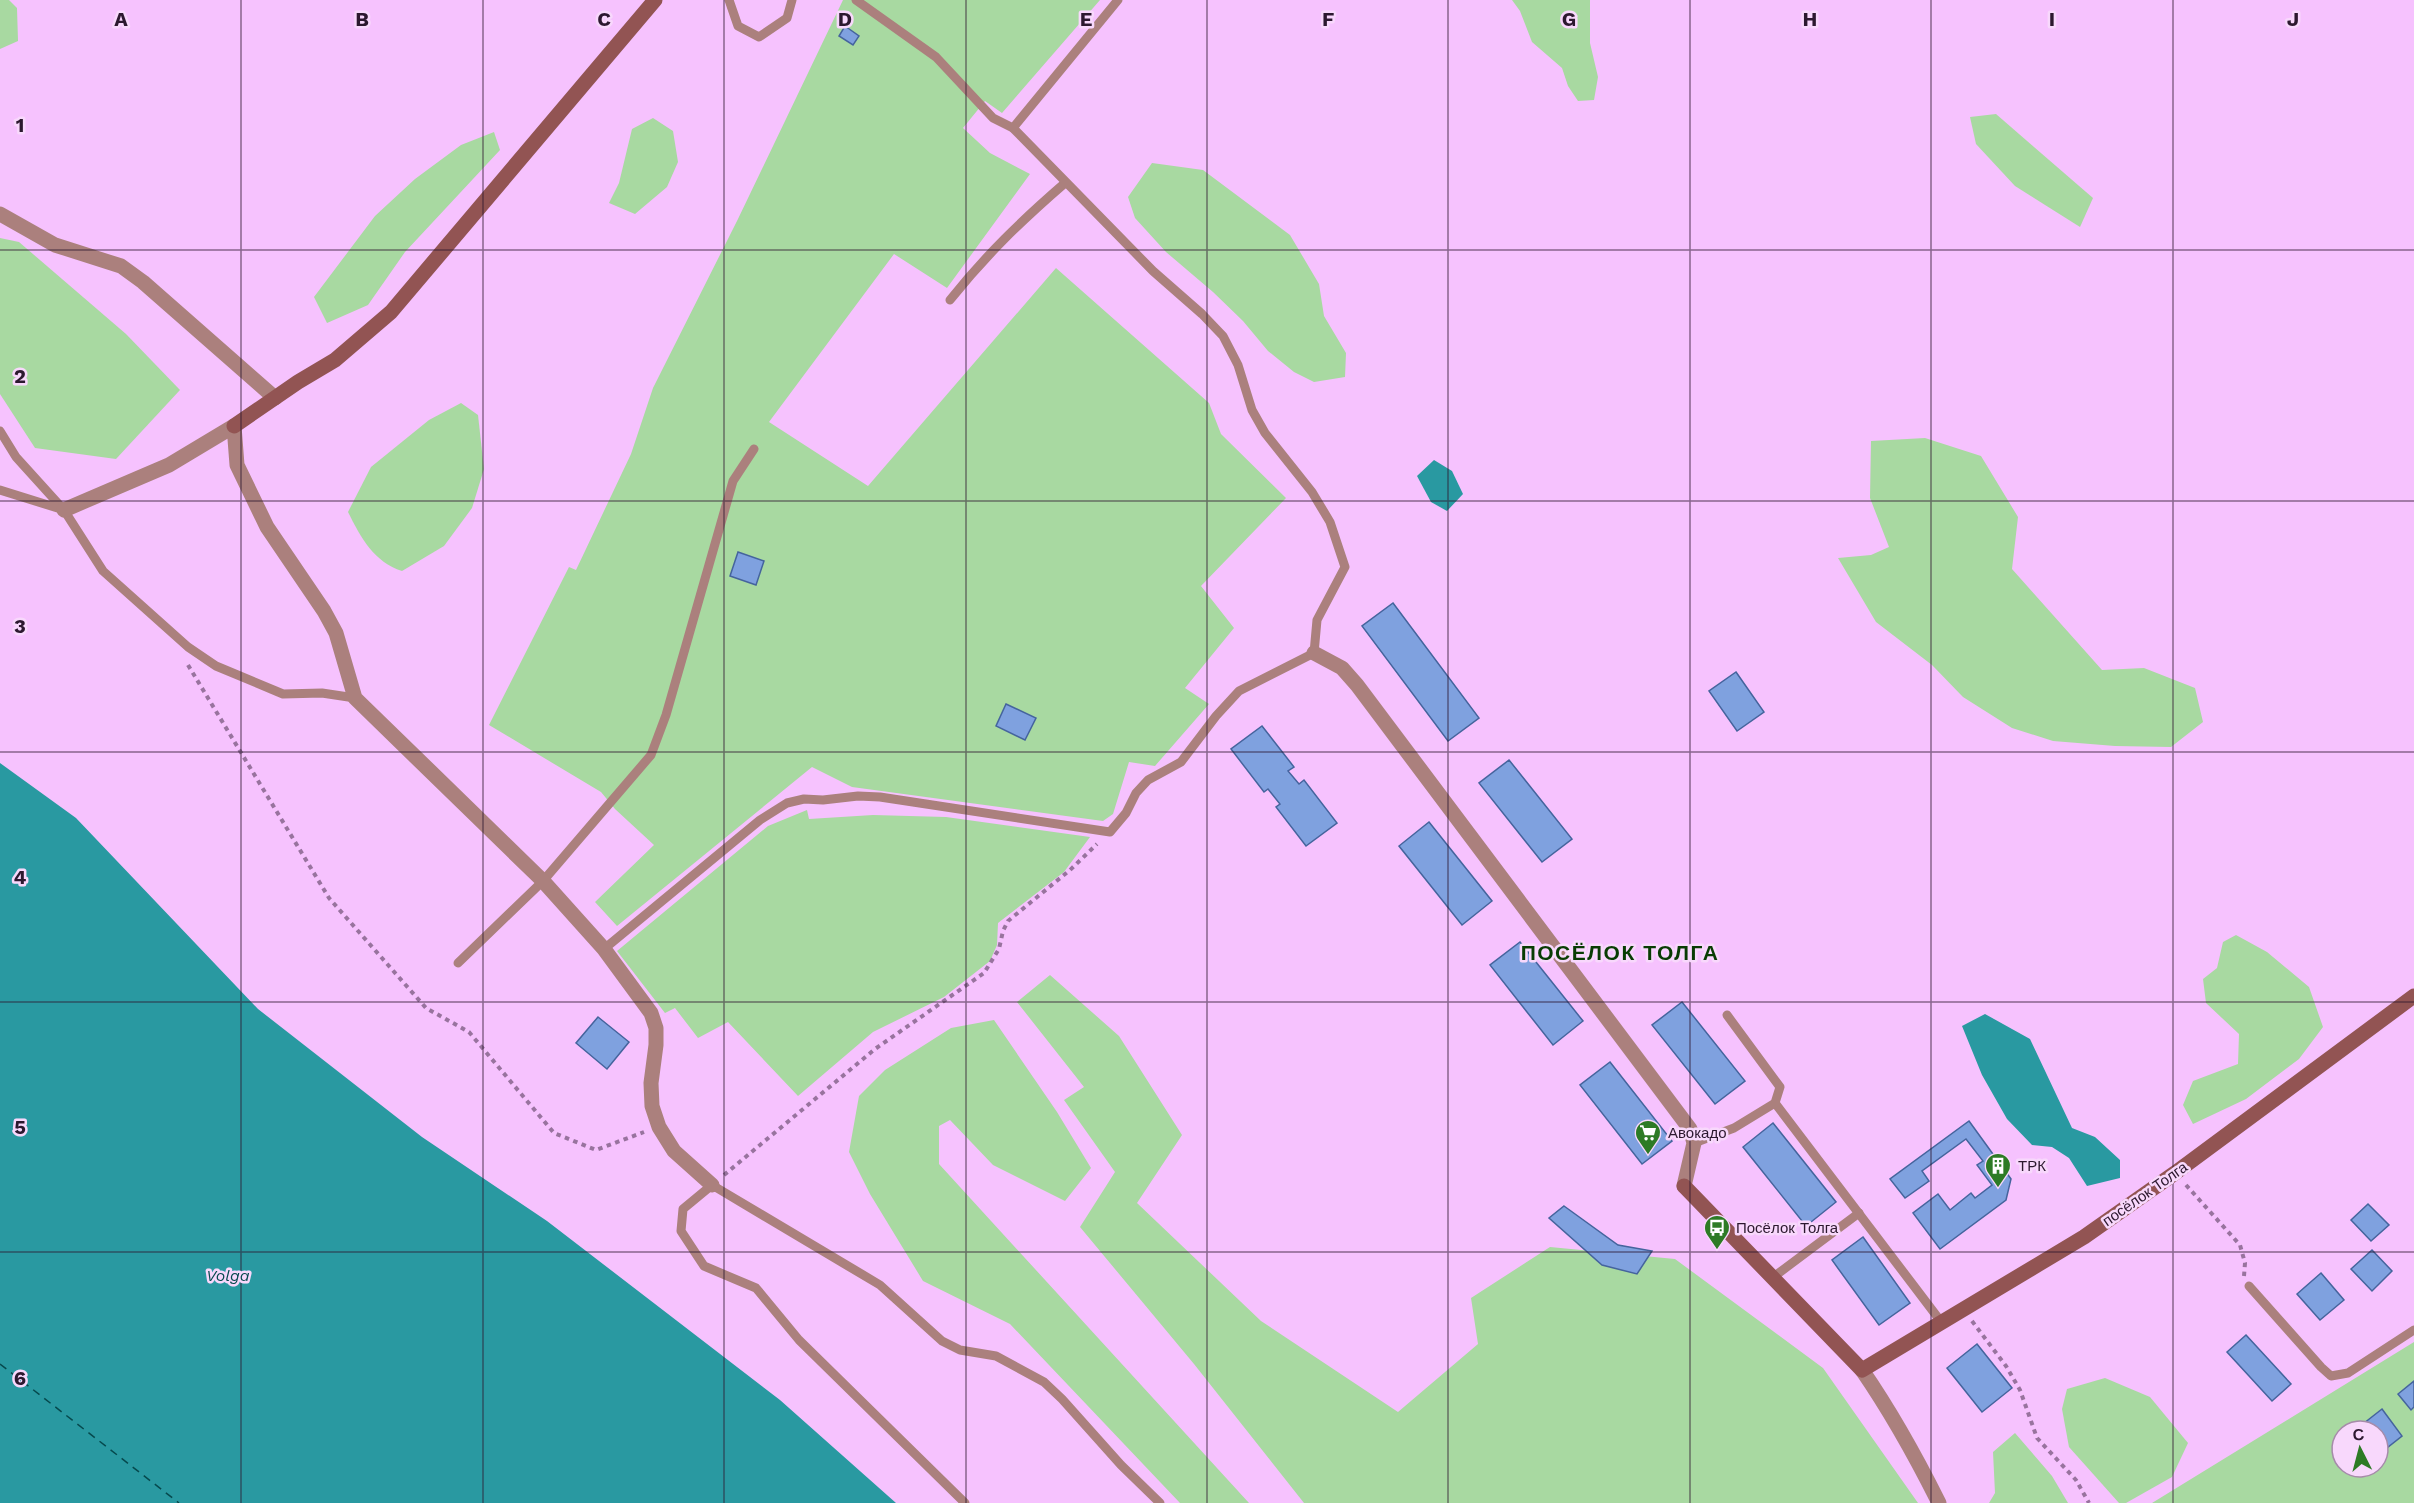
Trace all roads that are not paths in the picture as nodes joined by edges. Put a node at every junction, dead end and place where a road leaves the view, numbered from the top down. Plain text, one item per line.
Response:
1 (655, 0) edge
2 (729, 0) edge
3 (792, 0) edge
4 (856, 0) edge
5 (1118, 0) edge
6 (1013, 128) junction
7 (1065, 183) junction
8 (0, 214) edge
9 (950, 300) dead end
10 (275, 398) junction
11 (234, 426) junction
12 (0, 431) edge
13 (754, 449) dead end
14 (0, 490) edge
15 (64, 510) junction
16 (1314, 653) junction
17 (355, 698) junction
18 (543, 881) junction
19 (604, 949) junction
20 (458, 963) dead end
21 (2414, 996) edge
22 (1727, 1015) dead end
23 (1775, 1103) junction
24 (1694, 1143) junction
25 (712, 1185) junction
26 (1859, 1213) junction
27 (1772, 1278) junction
28 (2249, 1286) road end
29 (1942, 1323) junction
30 (2414, 1330) edge
31 (1862, 1370) junction
32 (965, 1503) edge
33 (1160, 1503) edge
34 (1939, 1503) edge

1 - 10 street
2 - 3 lane
4 - 6 lane
5 - 6 lane
6 - 7 lane
7 - 9 lane
7 - 16 lane
8 - 10 street
10 - 11 street
11 - 15 street
11 - 17 street
12 - 15 lane
13 - 18 lane
14 - 15 lane
15 - 17 lane
16 - 19 lane
16 - 24 street
17 - 18 street
18 - 19 street
18 - 20 lane
19 - 25 street
21 - 29 street, посёлок Толга
22 - 23 lane
23 - 24 lane
23 - 26 lane
24 - 27 street
25 - 32 lane
25 - 33 lane
26 - 27 lane
26 - 29 lane
27 - 31 street
28 - 30 lane
29 - 31 street, посёлок Толга
31 - 34 street

